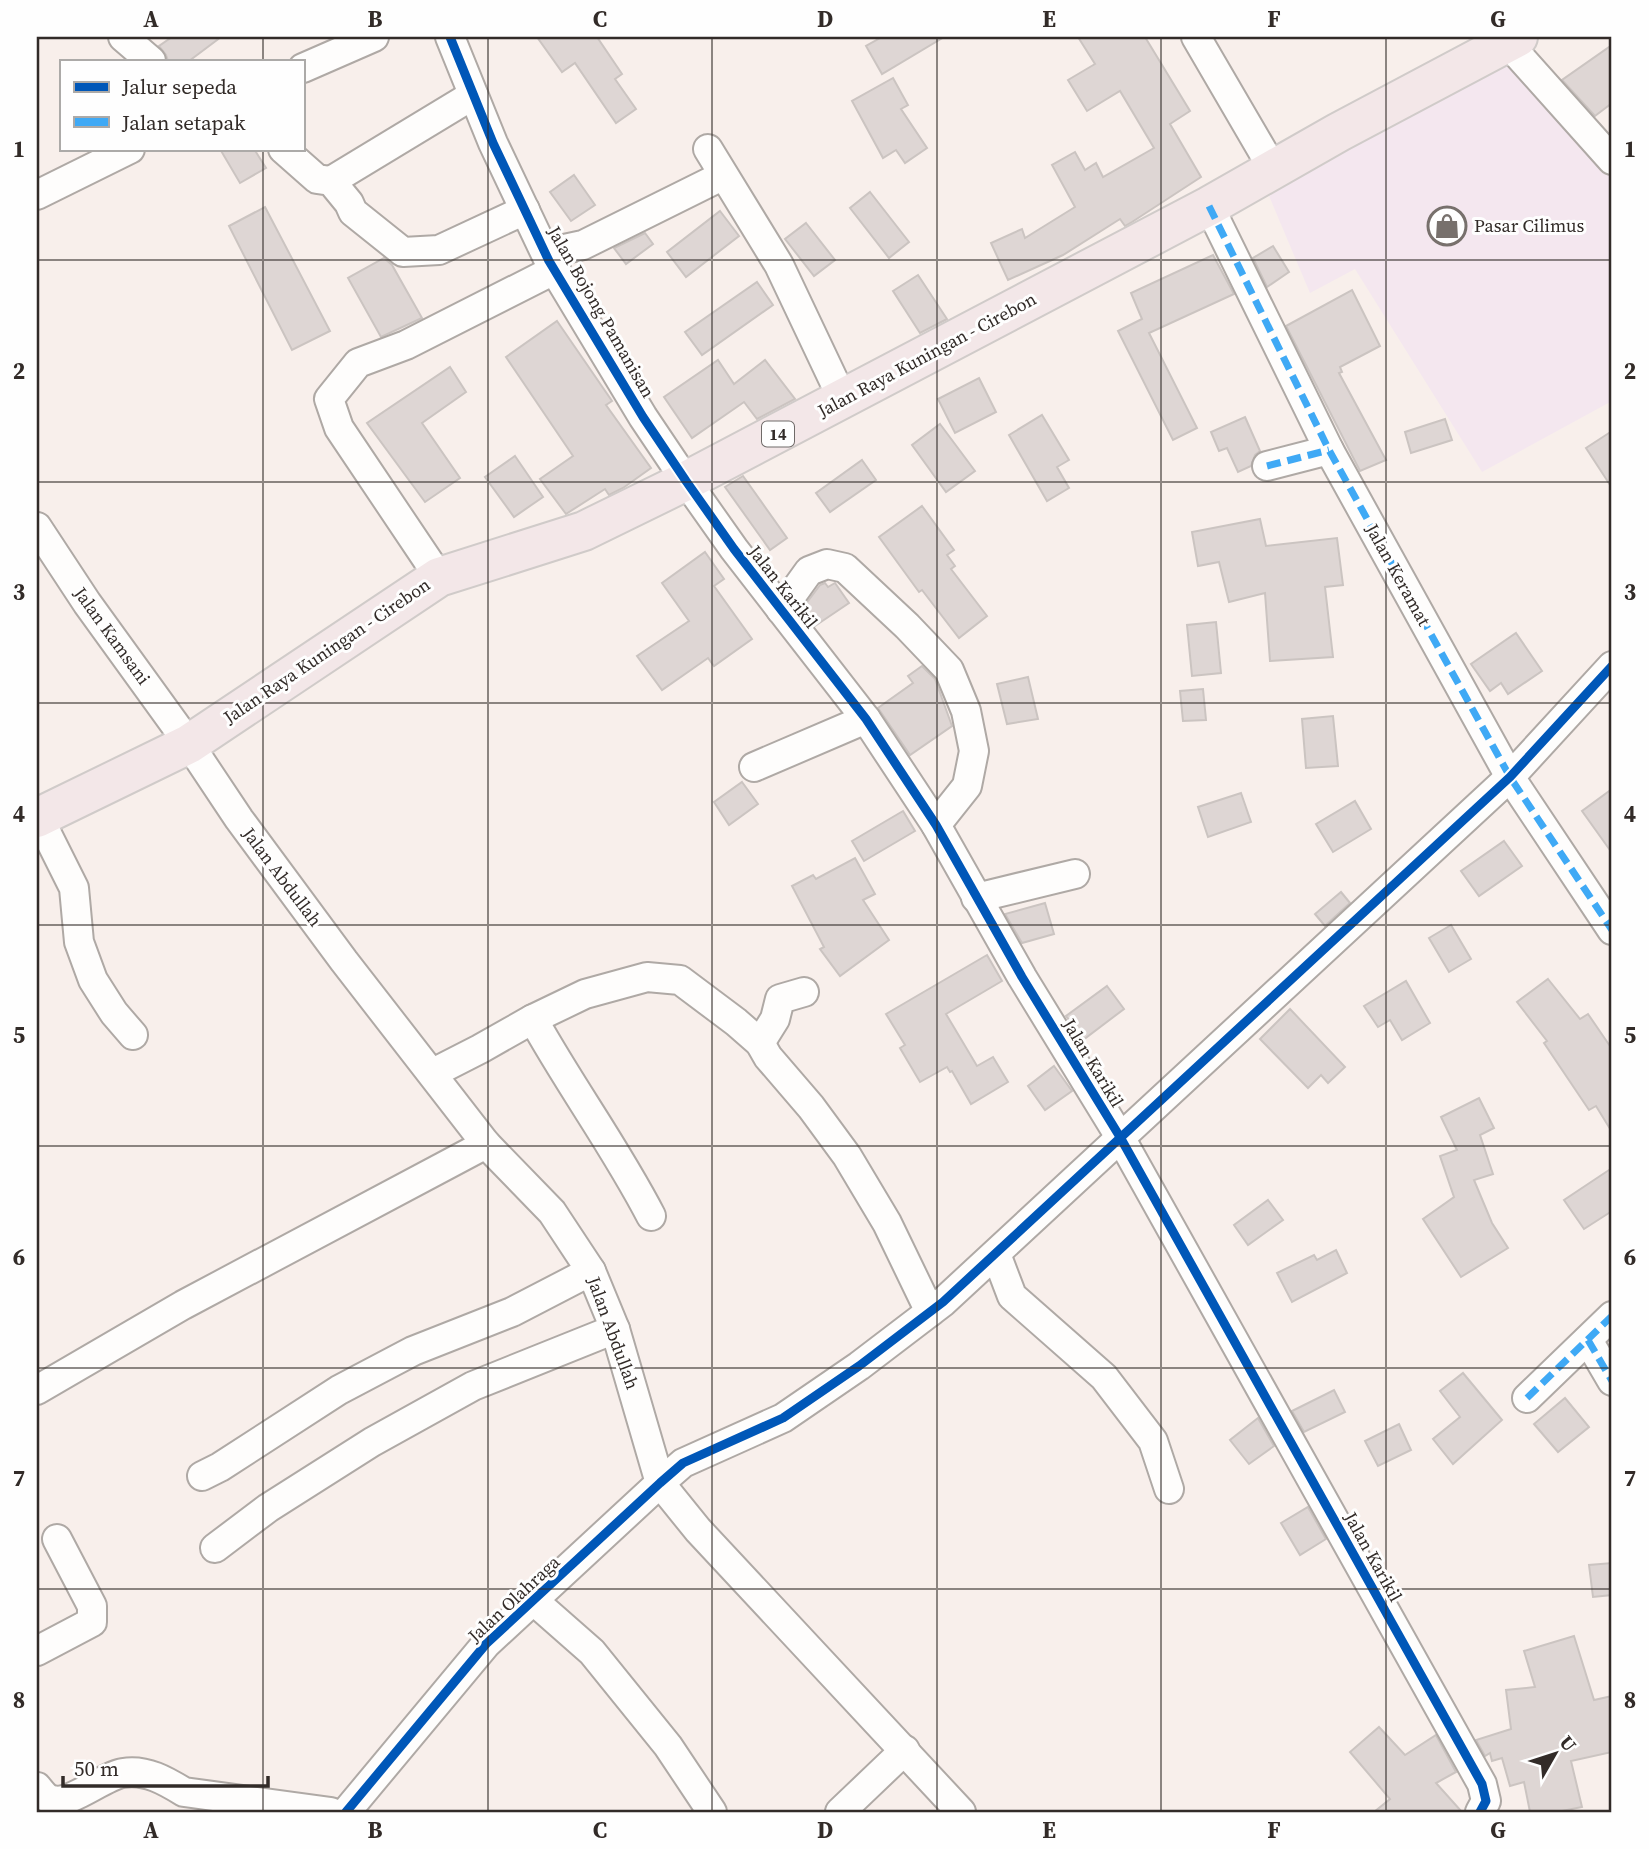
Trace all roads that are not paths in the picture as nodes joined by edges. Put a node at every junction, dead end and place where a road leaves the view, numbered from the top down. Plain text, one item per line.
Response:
1 (123, 37) edge
2 (374, 37) edge
3 (450, 37) edge
4 (1196, 37) edge
5 (1509, 39) edge
6 (150, 60) edge
7 (304, 68) edge
8 (473, 95) junction
9 (708, 149) dead end
10 (128, 150) edge
11 (284, 150) edge
12 (1612, 160) edge
13 (1273, 169) junction
14 (722, 176) junction
15 (331, 181) junction
16 (37, 195) edge
17 (1209, 206) junction
18 (525, 209) junction
19 (551, 261) junction
20 (843, 400) junction
21 (1329, 450) junction
22 (1267, 466) dead end
23 (686, 481) junction
24 (37, 527) edge
25 (439, 576) junction
26 (781, 610) junction
27 (1612, 666) edge
28 (866, 719) junction
29 (189, 744) junction
30 (754, 767) dead end
31 (1510, 777) junction
32 (37, 816) edge
33 (936, 825) junction
34 (1075, 874) dead end
35 (976, 898) junction
36 (1612, 930) edge
37 (804, 992) dead end
38 (533, 1018) junction
39 (133, 1035) dead end
40 (760, 1043) junction
41 (433, 1073) junction
42 (1119, 1136) junction
43 (486, 1144) junction
44 (651, 1216) dead end
45 (996, 1254) junction
46 (591, 1271) junction
47 (930, 1312) junction
48 (1612, 1316) edge
49 (615, 1329) junction
50 (1588, 1340) junction
51 (1612, 1381) edge
52 (37, 1390) edge
53 (1527, 1398) dead end
54 (202, 1476) dead end
55 (660, 1483) junction
56 (1169, 1489) dead end
57 (57, 1539) dead end
58 (215, 1548) dead end
59 (534, 1601) junction
60 (37, 1651) edge
61 (905, 1750) junction
62 (37, 1787) edge
63 (1483, 1807) edge
64 (331, 1812) edge
65 (346, 1812) edge
66 (712, 1812) edge
67 (841, 1812) edge
68 (961, 1812) edge

1 - 6 street
2 - 7 street
3 - 8 street, Jalan Bojong Pamanisan
4 - 13 street
5 - 12 street
5 - 13 highway, Jalan Raya Kuningan - Cirebon / 14
8 - 15 street
8 - 18 street, Jalan Bojong Pamanisan
9 - 14 street
10 - 16 street
11 - 15 street
13 - 17 highway, Jalan Raya Kuningan - Cirebon / 14
14 - 19 street
14 - 20 street
15 - 18 street
17 - 20 highway, Jalan Raya Kuningan - Cirebon / 14
17 - 21 street, Jalan Keramat
18 - 19 street, Jalan Bojong Pamanisan
19 - 23 street, Jalan Bojong Pamanisan
19 - 25 street
20 - 23 highway, Jalan Raya Kuningan - Cirebon / 14
21 - 22 street
21 - 31 street, Jalan Keramat
23 - 25 highway, Jalan Raya Kuningan - Cirebon / 14
23 - 26 street, Jalan Karikil
24 - 29 street, Jalan Kamsani
25 - 29 highway, Jalan Raya Kuningan - Cirebon / 14
26 - 28 street, Jalan Karikil
26 - 33 street
27 - 31 street, Jalan Olahraga
28 - 30 street
28 - 33 street, Jalan Karikil
29 - 32 highway, Jalan Raya Kuningan - Cirebon / 14
29 - 41 street, Jalan Abdullah
31 - 36 street, Jalan Keramat
31 - 42 street, Jalan Olahraga
32 - 39 street
33 - 35 street, Jalan Karikil
34 - 35 street
35 - 42 street, Jalan Karikil
37 - 40 street
38 - 40 street
38 - 41 street
38 - 44 street
40 - 47 street
41 - 43 street, Jalan Abdullah
42 - 45 street, Jalan Olahraga
42 - 63 street, Jalan Karikil
43 - 46 street, Jalan Abdullah
43 - 52 street
45 - 47 street, Jalan Olahraga
45 - 56 street
46 - 49 street, Jalan Abdullah
46 - 54 street
47 - 55 street, Jalan Olahraga
48 - 50 street
49 - 55 street, Jalan Abdullah
49 - 58 street
50 - 51 street
50 - 53 street
55 - 59 street, Jalan Olahraga
55 - 61 street, Jalan Abdullah
57 - 60 street
59 - 65 street, Jalan Olahraga
59 - 66 street
61 - 67 street
61 - 68 street, Jalan Abdullah
62 - 64 street

